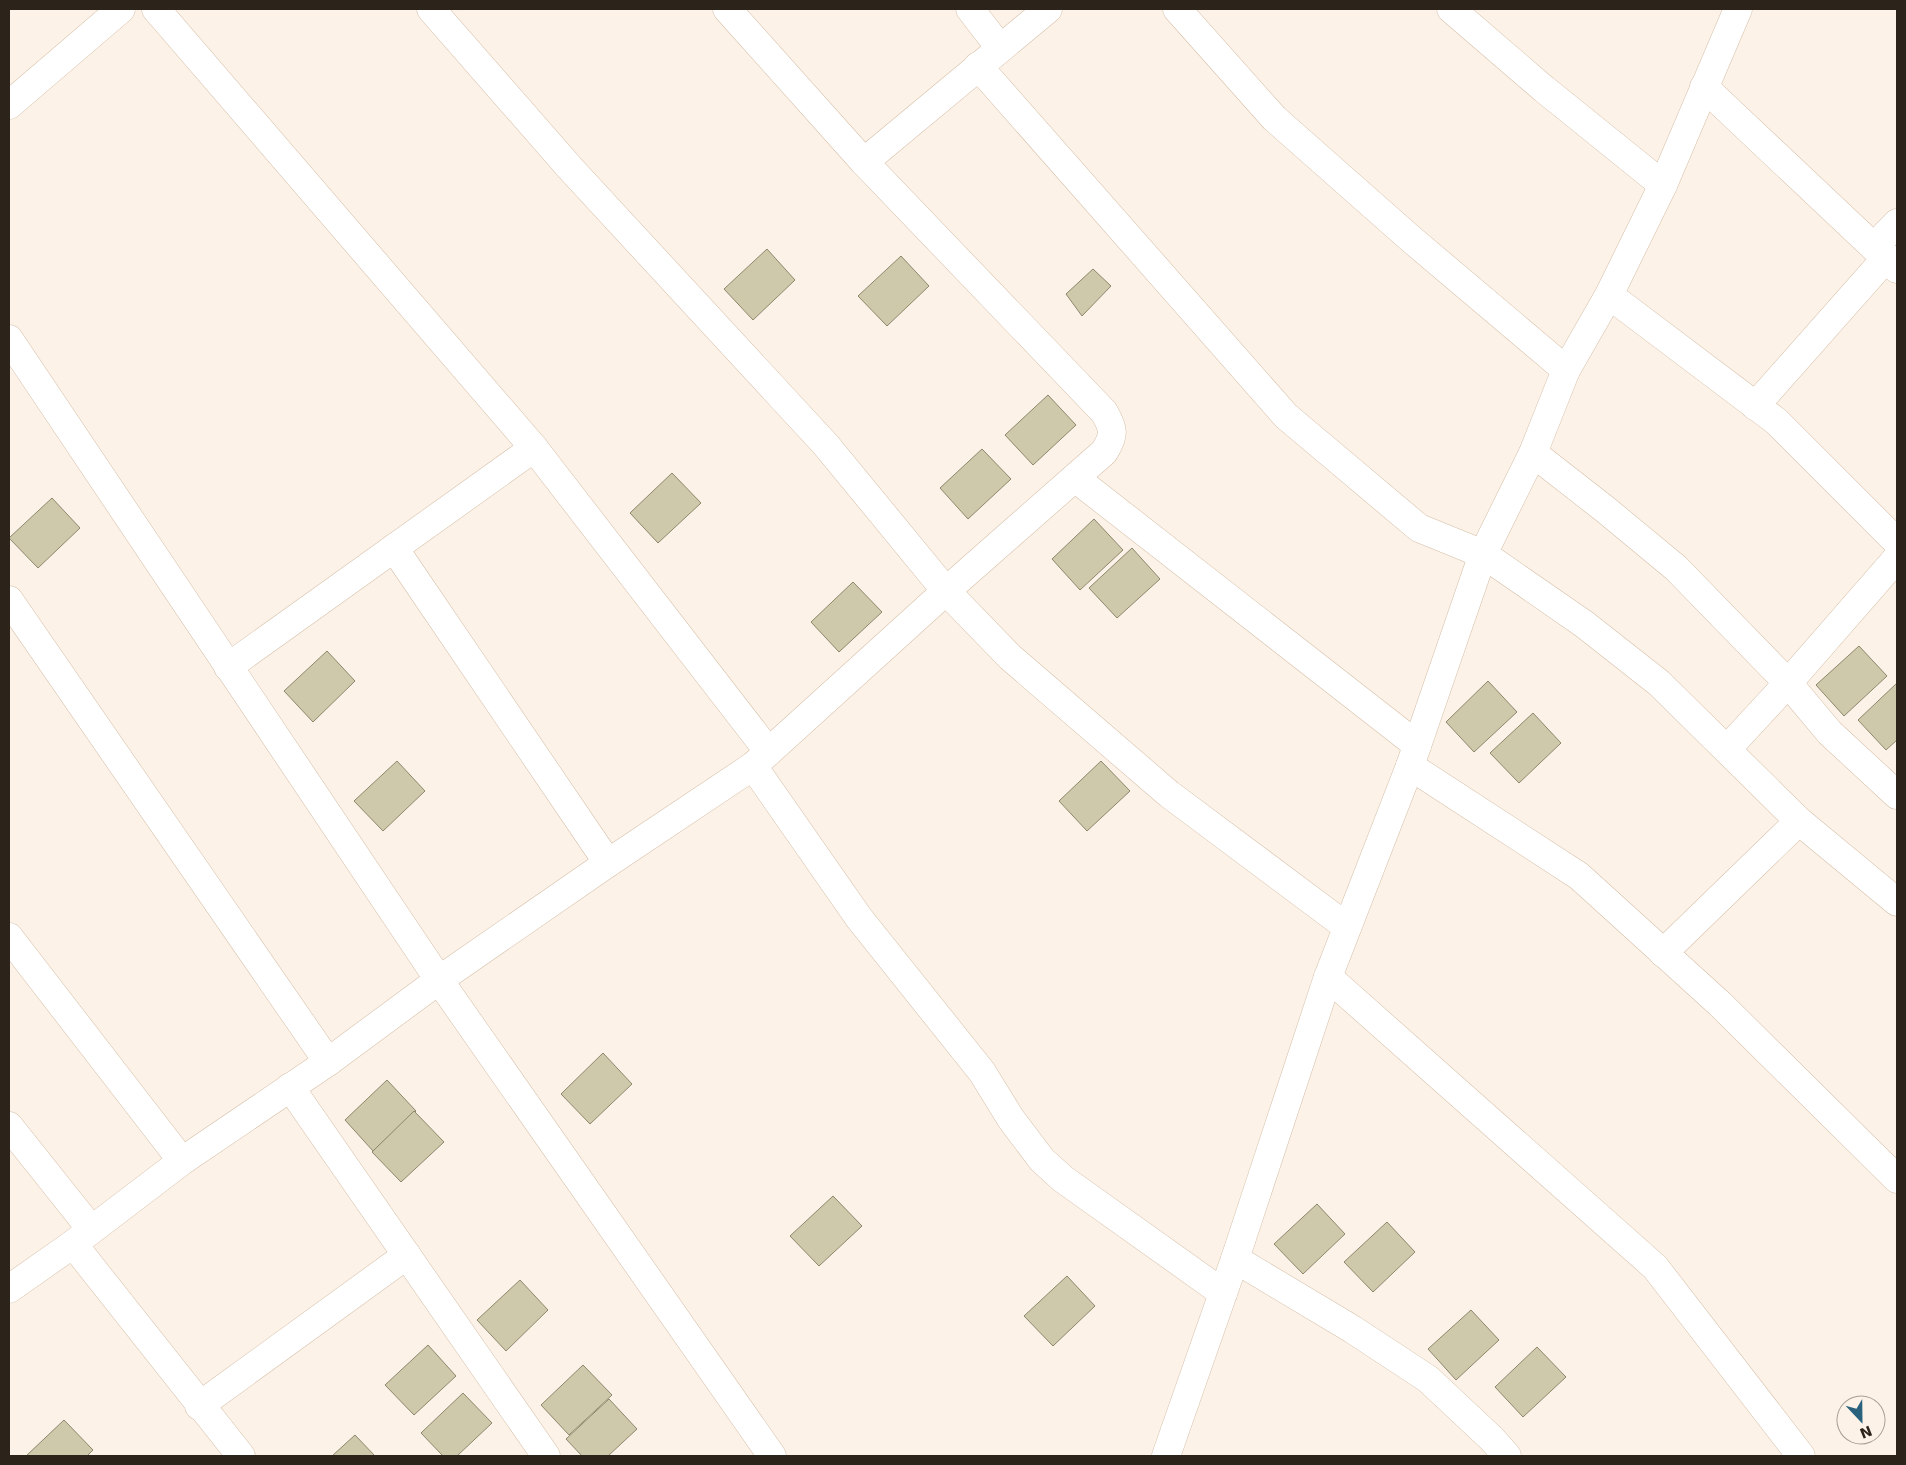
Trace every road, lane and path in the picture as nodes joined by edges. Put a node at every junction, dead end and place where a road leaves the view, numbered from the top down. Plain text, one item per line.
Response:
1 (121, 9) edge
2 (156, 9) edge
3 (431, 9) edge
4 (727, 9) edge
5 (970, 9) edge
6 (1048, 9) edge
7 (1177, 9) edge
8 (1451, 9) edge
9 (1738, 9) edge
10 (1000, 48) junction
11 (978, 66) junction
12 (1704, 87) junction
13 (9, 105) edge
14 (864, 162) junction
15 (1663, 185) junction
16 (1897, 223) edge
17 (1886, 257) edge
18 (1609, 295) junction
19 (9, 339) edge
20 (1566, 370) junction
21 (1755, 406) junction
22 (534, 448) junction
23 (1533, 454) junction
24 (1074, 478) junction
25 (1897, 542) edge
26 (394, 548) junction
27 (1483, 554) junction
28 (1897, 558) edge
29 (946, 591) junction
30 (9, 600) edge
31 (228, 667) junction
32 (1788, 683) junction
33 (1727, 749) junction
34 (1414, 756) junction
35 (761, 759) junction
36 (1897, 795) edge
37 (1799, 821) junction
38 (608, 863) junction
39 (1897, 902) edge
40 (1347, 927) junction
41 (9, 937) edge
42 (1663, 953) junction
43 (1328, 977) junction
44 (439, 980) junction
45 (328, 1062) junction
46 (290, 1087) junction
47 (9, 1126) edge
48 (182, 1161) junction
49 (1897, 1179) edge
50 (82, 1237) junction
51 (407, 1255) junction
52 (1235, 1259) junction
53 (9, 1289) edge
54 (1223, 1293) junction
55 (199, 1406) junction
56 (241, 1456) edge
57 (546, 1456) edge
58 (772, 1456) edge
59 (1166, 1456) edge
60 (1507, 1456) edge
61 (1801, 1456) edge

1 - 13 street
2 - 22 street
3 - 29 street
4 - 14 street
5 - 10 street
6 - 10 street
7 - 20 street
8 - 15 street
9 - 12 street
10 - 11 street
11 - 14 street
11 - 27 street
12 - 15 street
12 - 17 street
14 - 24 street
15 - 18 street
16 - 17 street
17 - 21 street
18 - 20 street
18 - 21 street
19 - 31 street
20 - 23 street
21 - 25 street
22 - 26 street
22 - 35 street
23 - 27 street
23 - 32 street
24 - 29 street
24 - 34 street
26 - 31 street
26 - 38 street
27 - 33 street
27 - 34 street
28 - 32 street
29 - 35 street
29 - 40 street
30 - 45 street
31 - 44 street
32 - 33 street
32 - 36 street
33 - 37 street
34 - 40 street
34 - 42 street
35 - 38 street
35 - 54 street
37 - 39 street
37 - 42 street
38 - 44 street
40 - 43 street
41 - 48 street
42 - 49 street
43 - 52 street
43 - 61 street
44 - 45 street
44 - 58 street
45 - 46 street
46 - 48 street
46 - 51 street
47 - 50 street
48 - 50 street
50 - 53 street
50 - 55 street
51 - 55 street
51 - 57 street
52 - 54 street
52 - 60 street
54 - 59 street
55 - 56 street

